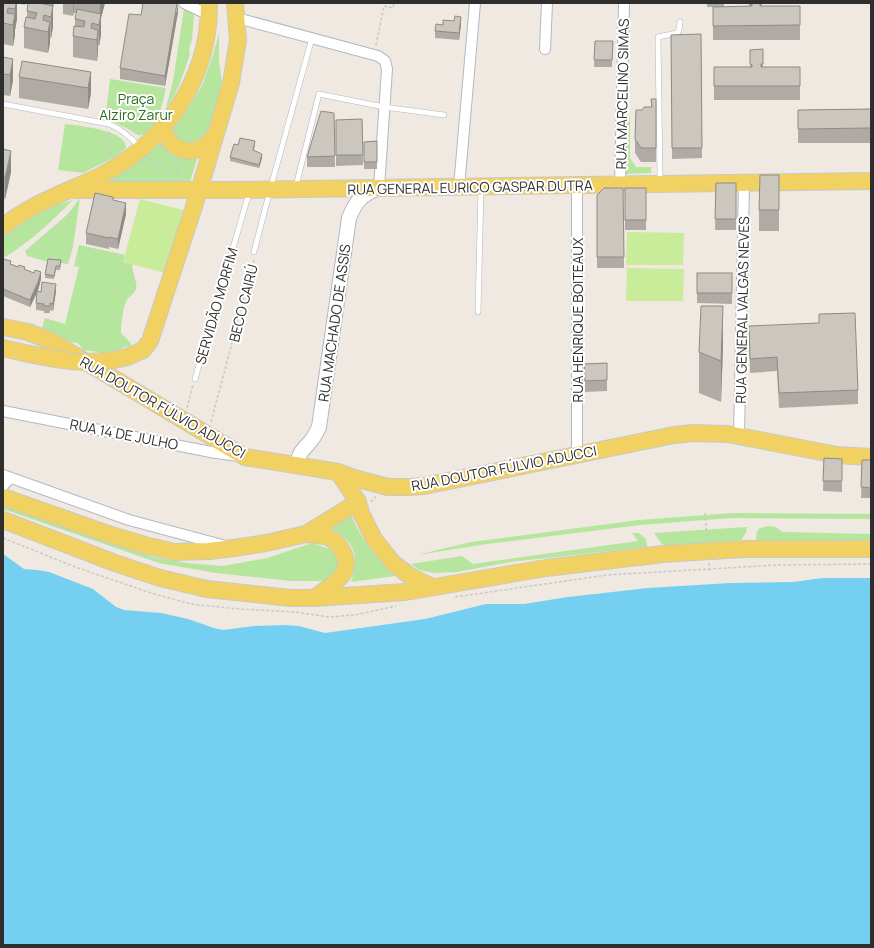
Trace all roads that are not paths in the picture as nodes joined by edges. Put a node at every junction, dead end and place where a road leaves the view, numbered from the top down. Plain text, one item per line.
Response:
1 (184, 3) edge
2 (475, 3) edge
3 (547, 3) edge
4 (624, 3) edge
5 (208, 7) edge
6 (236, 10) edge
7 (680, 22) dead end
8 (312, 38) junction
9 (545, 49) dead end
10 (3, 104) edge
11 (384, 107) junction
12 (444, 115) dead end
13 (163, 127) junction
14 (215, 135) junction
15 (141, 149) junction
16 (206, 167) junction
17 (871, 182) edge
18 (744, 183) junction
19 (655, 184) junction
20 (578, 185) junction
21 (620, 185) junction
22 (75, 187) junction
23 (459, 187) junction
24 (481, 187) junction
25 (200, 188) junction
26 (379, 188) junction
27 (295, 189) junction
28 (232, 190) junction
29 (250, 190) junction
30 (270, 190) junction
31 (3, 226) edge
32 (254, 252) road end
33 (478, 312) dead end
34 (3, 327) edge
35 (3, 348) edge
36 (194, 379) road end
37 (3, 411) edge
38 (739, 436) junction
39 (577, 455) junction
40 (245, 457) junction
41 (871, 457) edge
42 (299, 466) junction
43 (338, 472) junction
44 (6, 476) edge
45 (3, 486) edge
46 (3, 497) edge
47 (358, 502) junction
48 (3, 520) edge
49 (306, 534) junction
50 (234, 548) junction
51 (871, 549) edge
52 (432, 587) junction
53 (314, 598) junction

1 - 5 street
2 - 23 street
3 - 9 street
4 - 21 street, RUA MARCELINO SIMAS
5 - 13 main road
6 - 8 street
6 - 14 main road
7 - 19 lane
8 - 11 street
8 - 30 lane
10 - 15 lane
11 - 12 lane
11 - 26 street
11 - 27 lane
13 - 14 main road
13 - 15 main road
14 - 16 main road
15 - 22 main road
16 - 25 main road
16 - 28 main road
17 - 18 main road, RUA GENERAL EURICO GASPAR DUTRA
18 - 19 main road, RUA GENERAL EURICO GASPAR DUTRA
18 - 38 street, RUA GENERAL VALGAS NEVES
19 - 21 main road, RUA GENERAL EURICO GASPAR DUTRA
20 - 21 main road, RUA GENERAL EURICO GASPAR DUTRA
20 - 24 main road, RUA GENERAL EURICO GASPAR DUTRA
20 - 39 street, RUA HENRIQUE BOITEAUX
22 - 25 main road, RUA GENERAL EURICO GASPAR DUTRA
22 - 25 main road, RUA GENERAL EURICO GASPAR DUTRA
22 - 31 main road
23 - 24 main road, RUA GENERAL EURICO GASPAR DUTRA
23 - 26 main road, RUA GENERAL EURICO GASPAR DUTRA
24 - 33 lane
25 - 28 main road, RUA GENERAL EURICO GASPAR DUTRA
25 - 35 main road, bridge
26 - 27 main road, RUA GENERAL EURICO GASPAR DUTRA
26 - 42 street, RUA MACHADO DE ASSIS
27 - 30 main road, RUA GENERAL EURICO GASPAR DUTRA
28 - 29 main road, RUA GENERAL EURICO GASPAR DUTRA
29 - 30 main road, RUA GENERAL EURICO GASPAR DUTRA
29 - 36 lane, SERVIDÃO MORFIM
30 - 32 lane, BECO CAIRÚ
34 - 40 main road, RUA DOUTOR FÚLVIO ADUCCI
37 - 40 street, RUA 14 DE JULHO
38 - 39 main road, RUA DOUTOR FÚLVIO ADUCCI
38 - 41 main road, RUA DOUTOR FÚLVIO ADUCCI
39 - 43 main road, RUA DOUTOR FÚLVIO ADUCCI
40 - 42 main road, RUA DOUTOR FÚLVIO ADUCCI
42 - 43 main road, RUA DOUTOR FÚLVIO ADUCCI
43 - 47 main road
44 - 45 street
44 - 50 street
46 - 50 main road
47 - 49 main road
47 - 52 main road
48 - 53 main road
49 - 50 main road
49 - 53 main road
51 - 52 main road
52 - 53 main road

